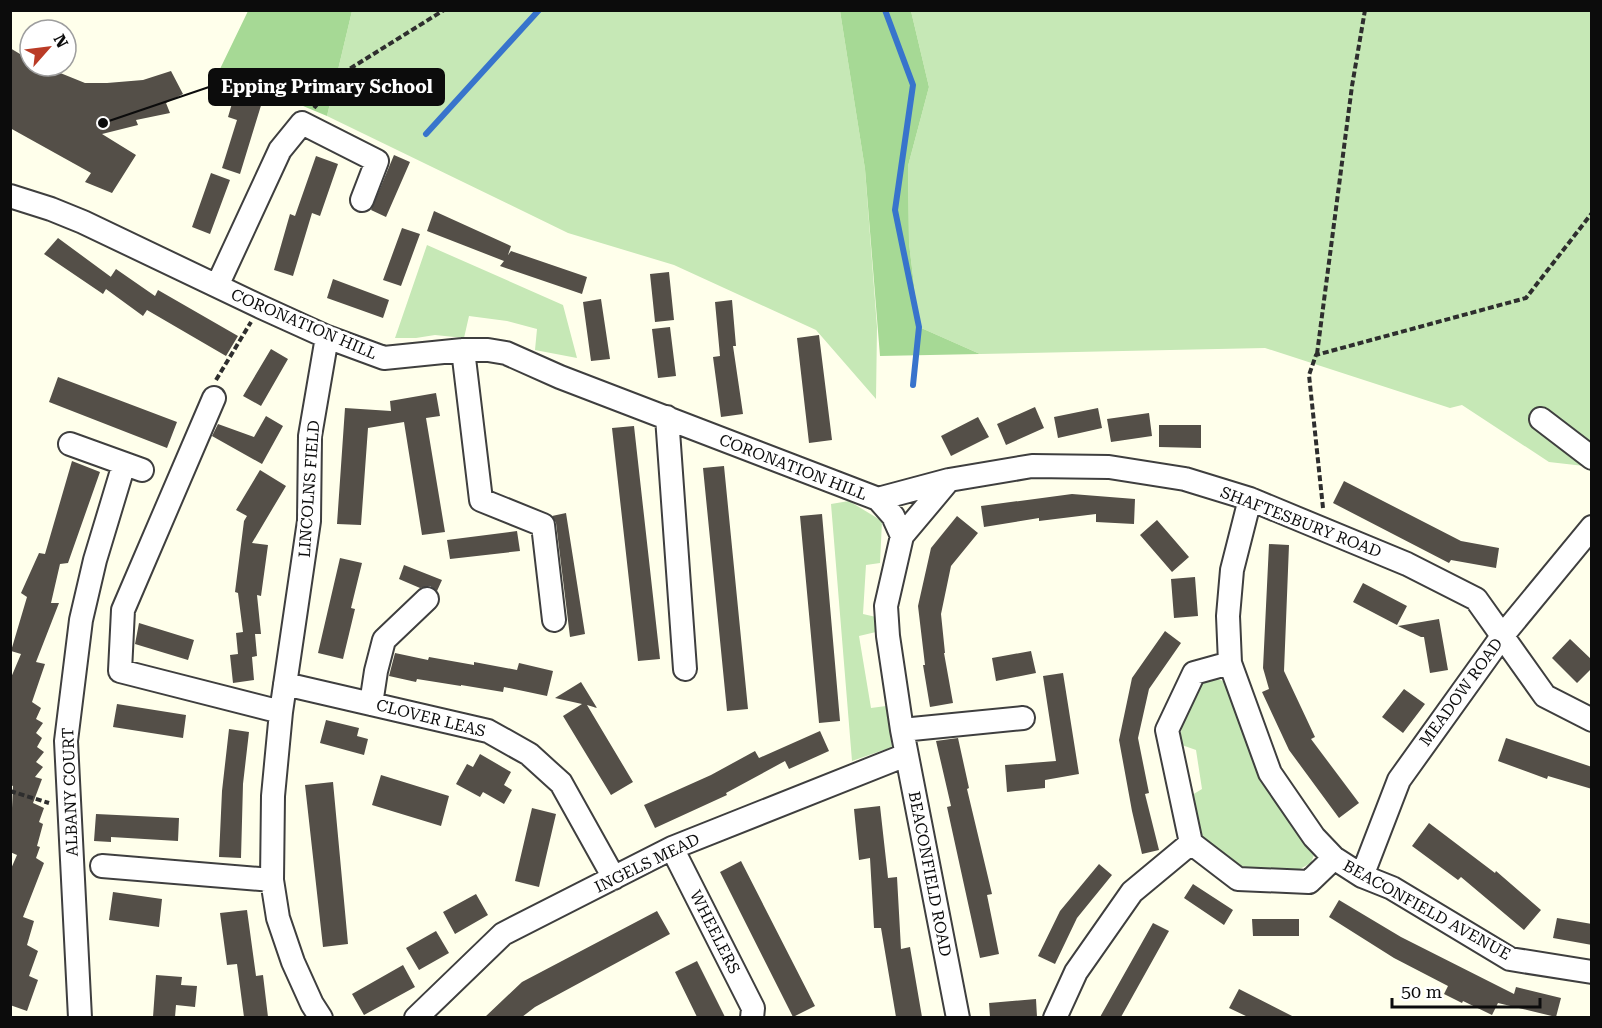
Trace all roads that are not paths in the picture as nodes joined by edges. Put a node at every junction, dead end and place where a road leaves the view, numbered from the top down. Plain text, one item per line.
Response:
1 (10, 196) edge
2 (362, 200) dead end
3 (217, 286) junction
4 (327, 337) junction
5 (463, 350) junction
6 (214, 398) road end
7 (666, 417) junction
8 (1541, 419) dead end
9 (70, 444) dead end
10 (1592, 458) edge
11 (949, 480) junction
12 (878, 499) junction
13 (1250, 499) junction
14 (1592, 527) edge
15 (902, 536) junction
16 (427, 598) dead end
17 (554, 620) dead end
18 (1503, 635) junction
19 (1230, 663) junction
20 (685, 669) dead end
21 (285, 684) junction
22 (371, 704) junction
23 (281, 712) junction
24 (1023, 718) dead end
25 (1592, 720) edge
26 (902, 730) junction
27 (906, 755) junction
28 (1191, 843) junction
29 (672, 848) junction
30 (1334, 858) junction
31 (102, 866) dead end
32 (1362, 876) junction
33 (614, 878) junction
34 (272, 880) junction
35 (1592, 972) edge
36 (80, 1017) edge
37 (321, 1017) edge
38 (418, 1017) edge
39 (752, 1017) edge
40 (958, 1017) edge
41 (1055, 1017) edge

1 - 3 street, CORONATION HILL
2 - 3 street, CORONATION HILL
3 - 4 street, CORONATION HILL
4 - 5 street, CORONATION HILL
4 - 21 street, LINCOLNS FIELD
5 - 7 street, CORONATION HILL
5 - 17 street
6 - 23 street
7 - 12 street, CORONATION HILL
7 - 20 street
8 - 10 street
9 - 36 street, ALBANY COURT
11 - 12 street, SHAFTESBURY ROAD
11 - 13 street, SHAFTESBURY ROAD
11 - 15 street
12 - 15 street, CORONATION HILL
13 - 18 street, SHAFTESBURY ROAD
13 - 19 street, BEACONFIELD AVENUE
14 - 18 street, MEADOW ROAD
15 - 26 street, BEACONFIELD ROAD
16 - 22 street
18 - 25 street, SHAFTESBURY ROAD
18 - 32 street, MEADOW ROAD
19 - 28 street
19 - 30 street, BEACONFIELD AVENUE
21 - 22 street, CLOVER LEAS
21 - 23 street, LINCOLNS FIELD
22 - 33 street, CLOVER LEAS
23 - 34 street, LINCOLNS FIELD
24 - 26 street
26 - 27 street, BEACONFIELD ROAD
27 - 29 street, INGELS MEAD
27 - 40 street, BEACONFIELD ROAD
28 - 30 street, BEACONFIELD AVENUE
28 - 41 street
29 - 33 street, INGELS MEAD
29 - 39 street, WHEELERS
30 - 32 street, BEACONFIELD AVENUE
31 - 34 street
32 - 35 street, BEACONFIELD AVENUE
33 - 38 street, INGELS MEAD
34 - 37 street, LINCOLNS FIELD

